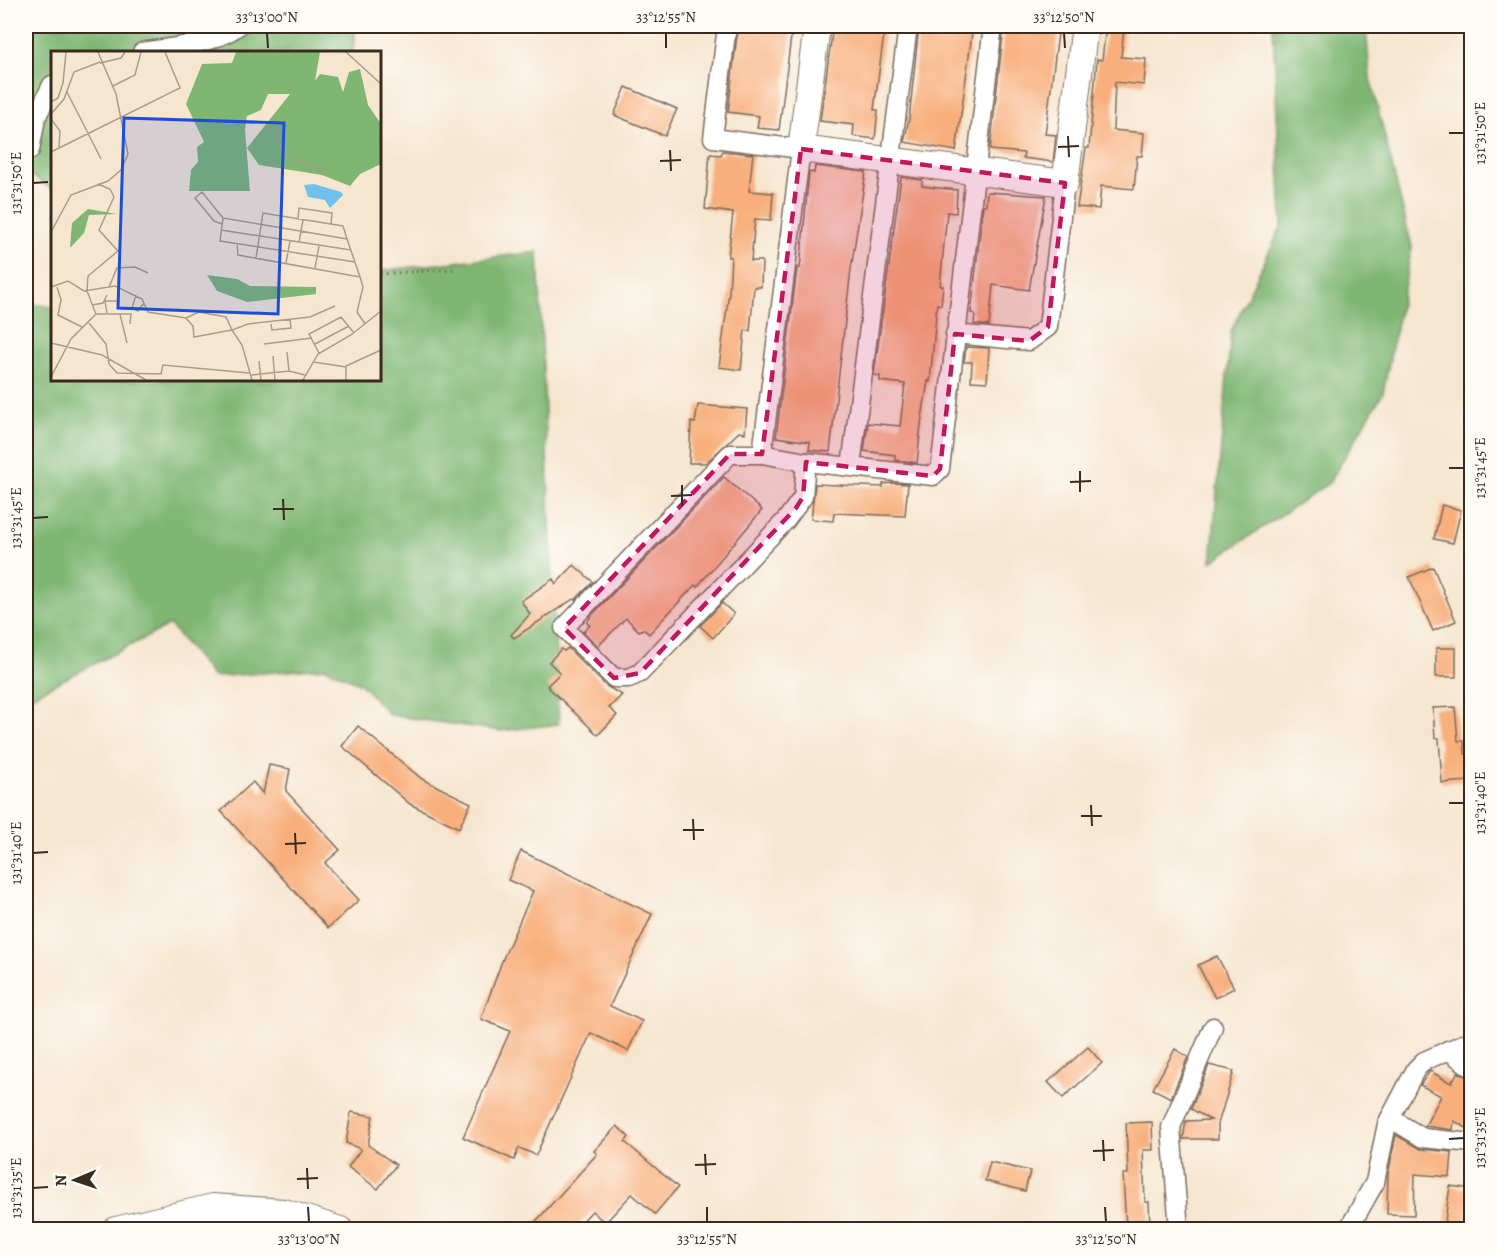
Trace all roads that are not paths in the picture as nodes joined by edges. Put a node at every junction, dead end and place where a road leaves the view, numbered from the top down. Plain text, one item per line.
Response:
1 (238, 26) edge
2 (727, 26) edge
3 (817, 26) edge
4 (908, 26) edge
5 (993, 26) edge
6 (1085, 26) edge
7 (149, 51) edge
8 (51, 87) edge
9 (801, 149) junction
10 (30, 150) dead end
11 (893, 162) junction
12 (974, 173) junction
13 (1065, 183) junction
14 (956, 334) junction
15 (762, 454) junction
16 (806, 462) junction
17 (851, 466) junction
18 (1213, 1027) dead end
19 (1472, 1040) edge
20 (1448, 1050) junction
21 (1472, 1068) edge
22 (1390, 1118) junction
23 (1472, 1143) edge
24 (116, 1230) edge
25 (340, 1230) edge
26 (1179, 1230) edge
27 (1348, 1230) edge

1 - 7 street
2 - 9 street
3 - 9 street
4 - 11 street
5 - 12 street
6 - 13 street
8 - 10 street
9 - 11 street
9 - 15 street
11 - 12 street
11 - 17 street
12 - 13 street
12 - 14 street
13 - 14 street
14 - 17 street
15 - 16 street
15 - 16 street
16 - 17 street
18 - 26 street
19 - 20 street
20 - 21 street
20 - 22 street
22 - 23 street
22 - 27 street
24 - 25 street

